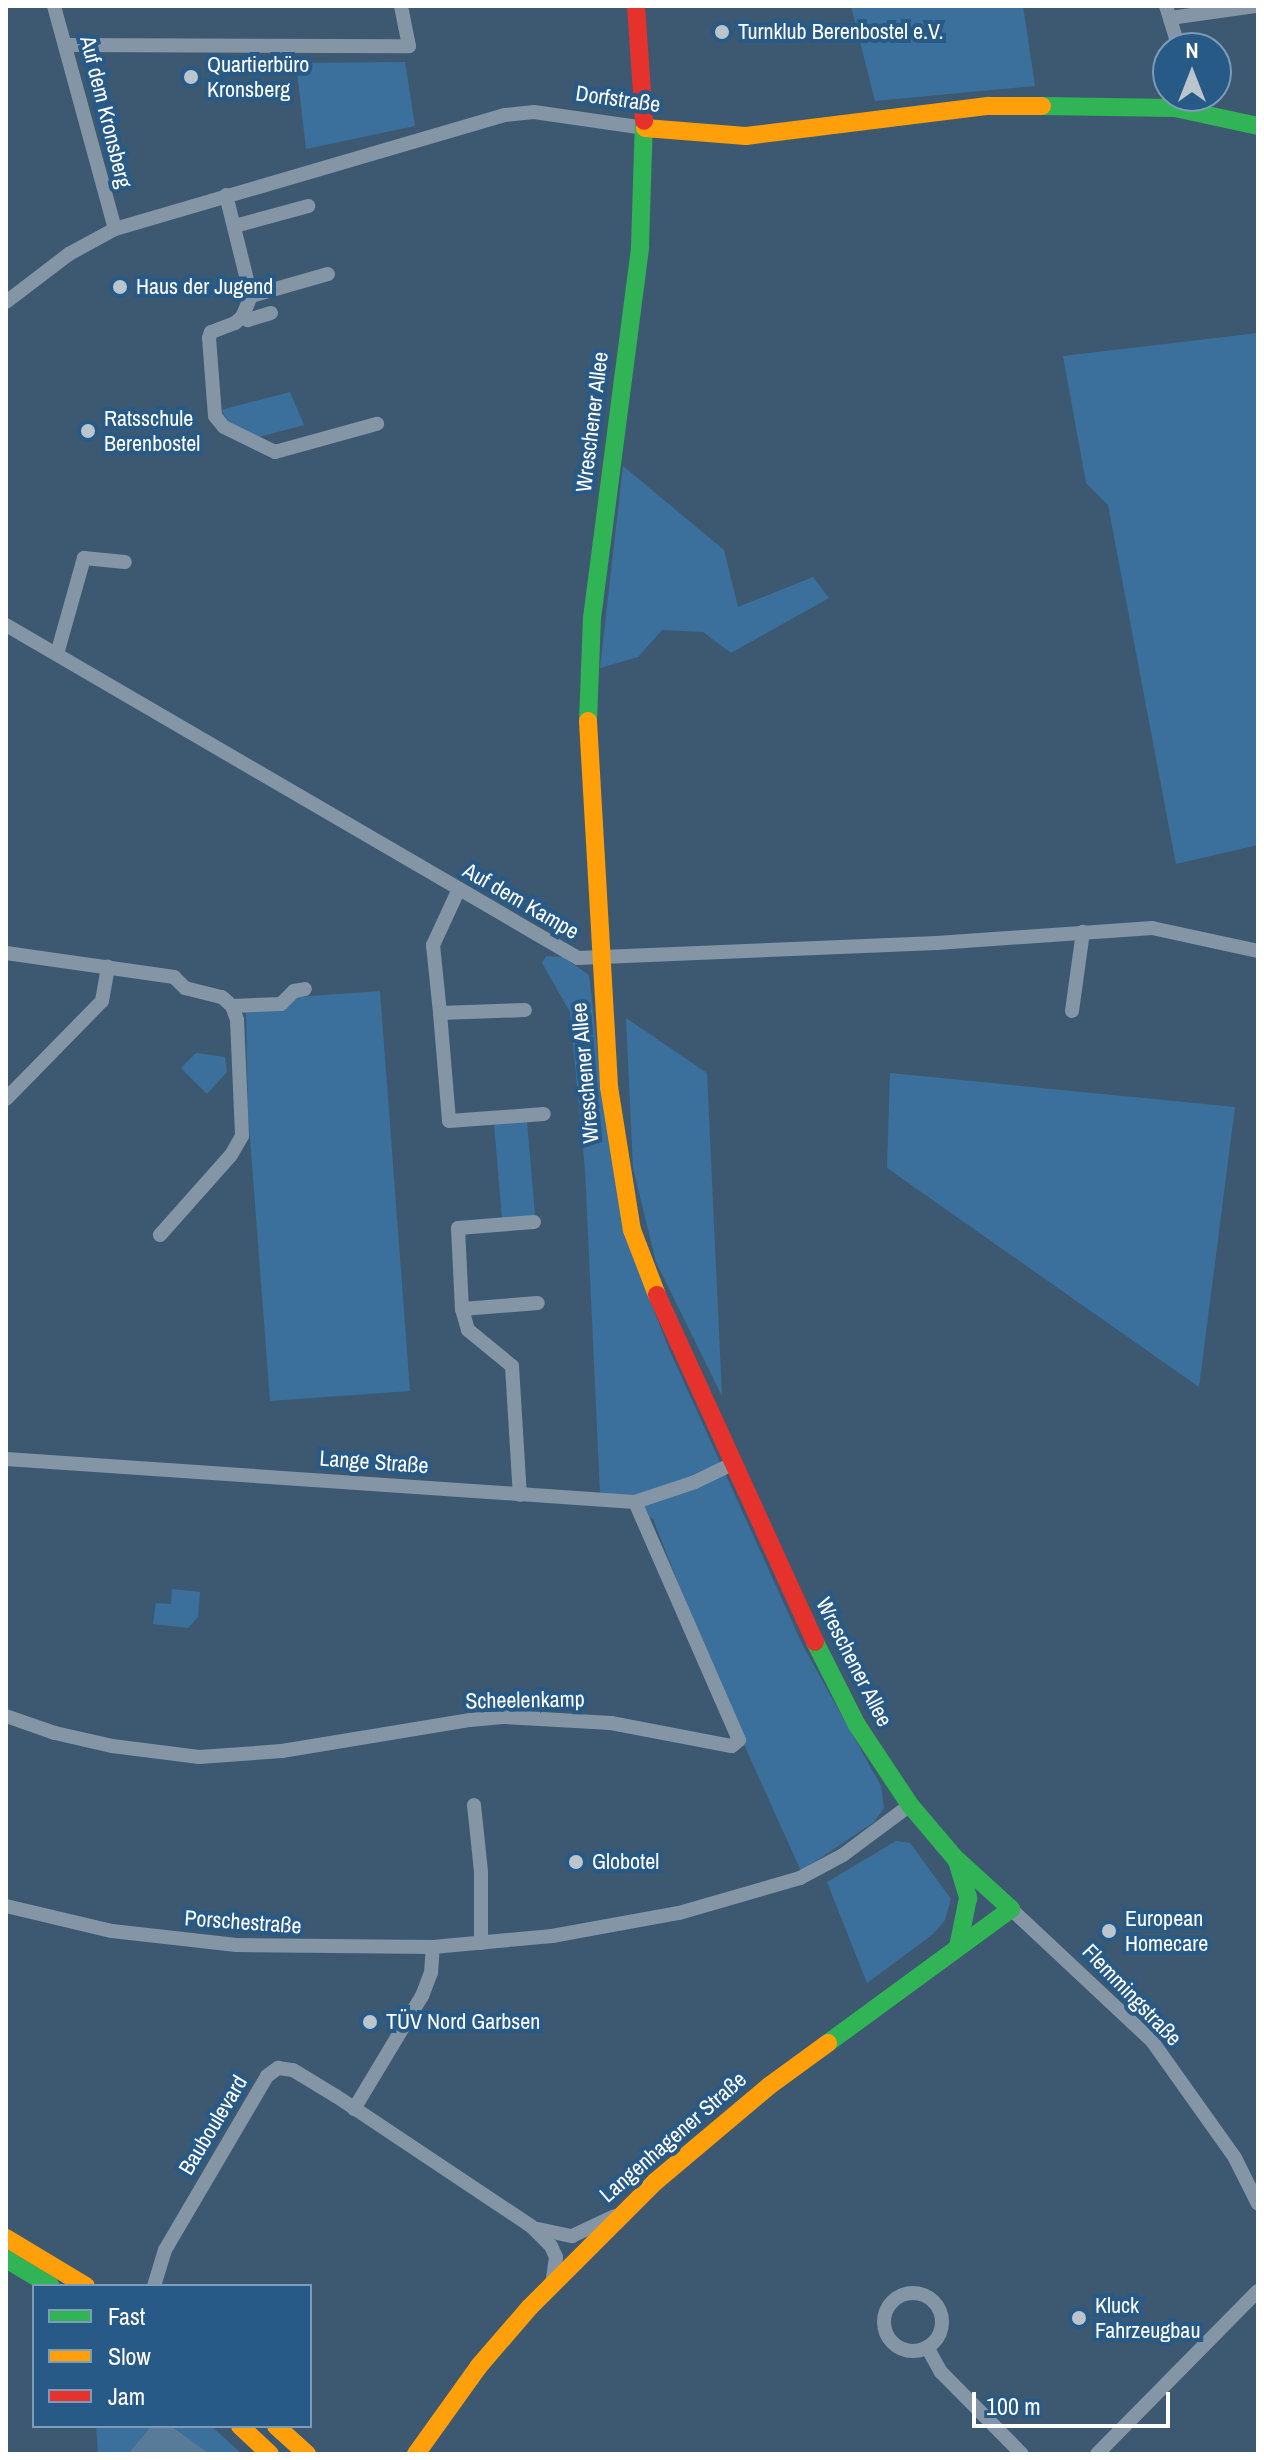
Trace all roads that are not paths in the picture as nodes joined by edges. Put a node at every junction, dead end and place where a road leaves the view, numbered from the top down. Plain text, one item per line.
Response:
1 (54, 6) edge
2 (401, 6) edge
3 (636, 6) edge
4 (1255, 6) edge
5 (1168, 12) edge
6 (1174, 32) edge
7 (67, 45) junction
8 (1152, 105) edge
9 (1217, 112) edge
10 (1258, 126) edge
11 (645, 128) junction
12 (226, 195) junction
13 (308, 206) dead end
14 (235, 226) junction
15 (115, 229) junction
16 (328, 274) dead end
17 (251, 296) junction
18 (6, 302) edge
19 (271, 313) dead end
20 (242, 317) junction
21 (377, 424) dead end
22 (125, 562) dead end
23 (6, 625) edge
24 (57, 654) junction
25 (458, 891) junction
26 (1083, 932) junction
27 (1258, 951) edge
28 (6, 953) edge
29 (600, 960) junction
30 (108, 967) junction
31 (305, 989) dead end
32 (232, 1006) junction
33 (525, 1010) dead end
34 (1072, 1011) dead end
35 (440, 1013) junction
36 (6, 1099) edge
37 (544, 1114) dead end
38 (534, 1222) dead end
39 (160, 1235) dead end
40 (538, 1303) dead end
41 (462, 1309) junction
42 (6, 1459) edge
43 (732, 1464) junction
44 (520, 1495) junction
45 (635, 1502) junction
46 (6, 1716) edge
47 (474, 1805) dead end
48 (910, 1805) junction
49 (955, 1858) junction
50 (6, 1906) edge
51 (1011, 1909) junction
52 (481, 1943) junction
53 (433, 1947) junction
54 (958, 1947) junction
55 (354, 2109) junction
56 (1258, 2204) edge
57 (622, 2212) junction
58 (531, 2226) junction
59 (6, 2238) edge
60 (6, 2259) edge
61 (48, 2284) edge
62 (83, 2284) edge
63 (155, 2284) edge
64 (552, 2284) junction
65 (1258, 2291) edge
66 (927, 2347) junction
67 (242, 2428) edge
68 (278, 2428) edge
69 (416, 2452) edge
70 (270, 2454) edge
71 (307, 2454) edge
72 (1022, 2454) edge
73 (1097, 2454) edge

1 - 7 street, Auf dem Kronsberg
2 - 7 street
3 - 11 street, Wreschener Allee
4 - 5 street
5 - 6 street
7 - 15 street, Auf dem Kronsberg
8 - 11 street, Dorfstraße
9 - 10 street, Dorfstraße
11 - 12 street, Dorfstraße
11 - 29 street, Wreschener Allee
12 - 14 street
12 - 15 street, Dorfstraße
13 - 14 street
14 - 17 street
15 - 18 street, Dorfstraße
16 - 17 street
17 - 20 street
19 - 20 street
20 - 21 street
22 - 24 street
23 - 24 street, Auf dem Kampe
24 - 25 street, Auf dem Kampe
25 - 29 street, Auf dem Kampe
25 - 35 street
26 - 27 street, Auf dem Kampe
26 - 29 street, Auf dem Kampe
26 - 34 street
28 - 30 street
29 - 43 street, Wreschener Allee
30 - 32 street
30 - 36 street
31 - 32 street
32 - 39 street
33 - 35 street
35 - 37 street
38 - 41 street
40 - 41 street
41 - 44 street
42 - 44 street, Lange Straße
43 - 45 street, Lange Straße
43 - 48 street, Wreschener Allee
44 - 45 street, Lange Straße
45 - 46 street, Scheelenkamp
47 - 52 street
48 - 49 street, Wreschener Allee
48 - 52 street, Porschestraße
49 - 51 street, Wreschener Allee
49 - 54 street
50 - 53 street, Porschestraße
51 - 54 street, Langenhagener Straße
51 - 56 street, Flemmingstraße
52 - 53 street, Porschestraße
53 - 55 street
54 - 57 street, Langenhagener Straße
55 - 58 street, Bauboulevard
55 - 63 street, Bauboulevard
57 - 58 street, Bauboulevard
57 - 64 street, Langenhagener Straße
58 - 64 street, Bauboulevard
59 - 62 street
60 - 61 street
64 - 69 street, Langenhagener Straße
65 - 73 street
66 - 66 street
66 - 72 street
67 - 70 street
68 - 71 street

